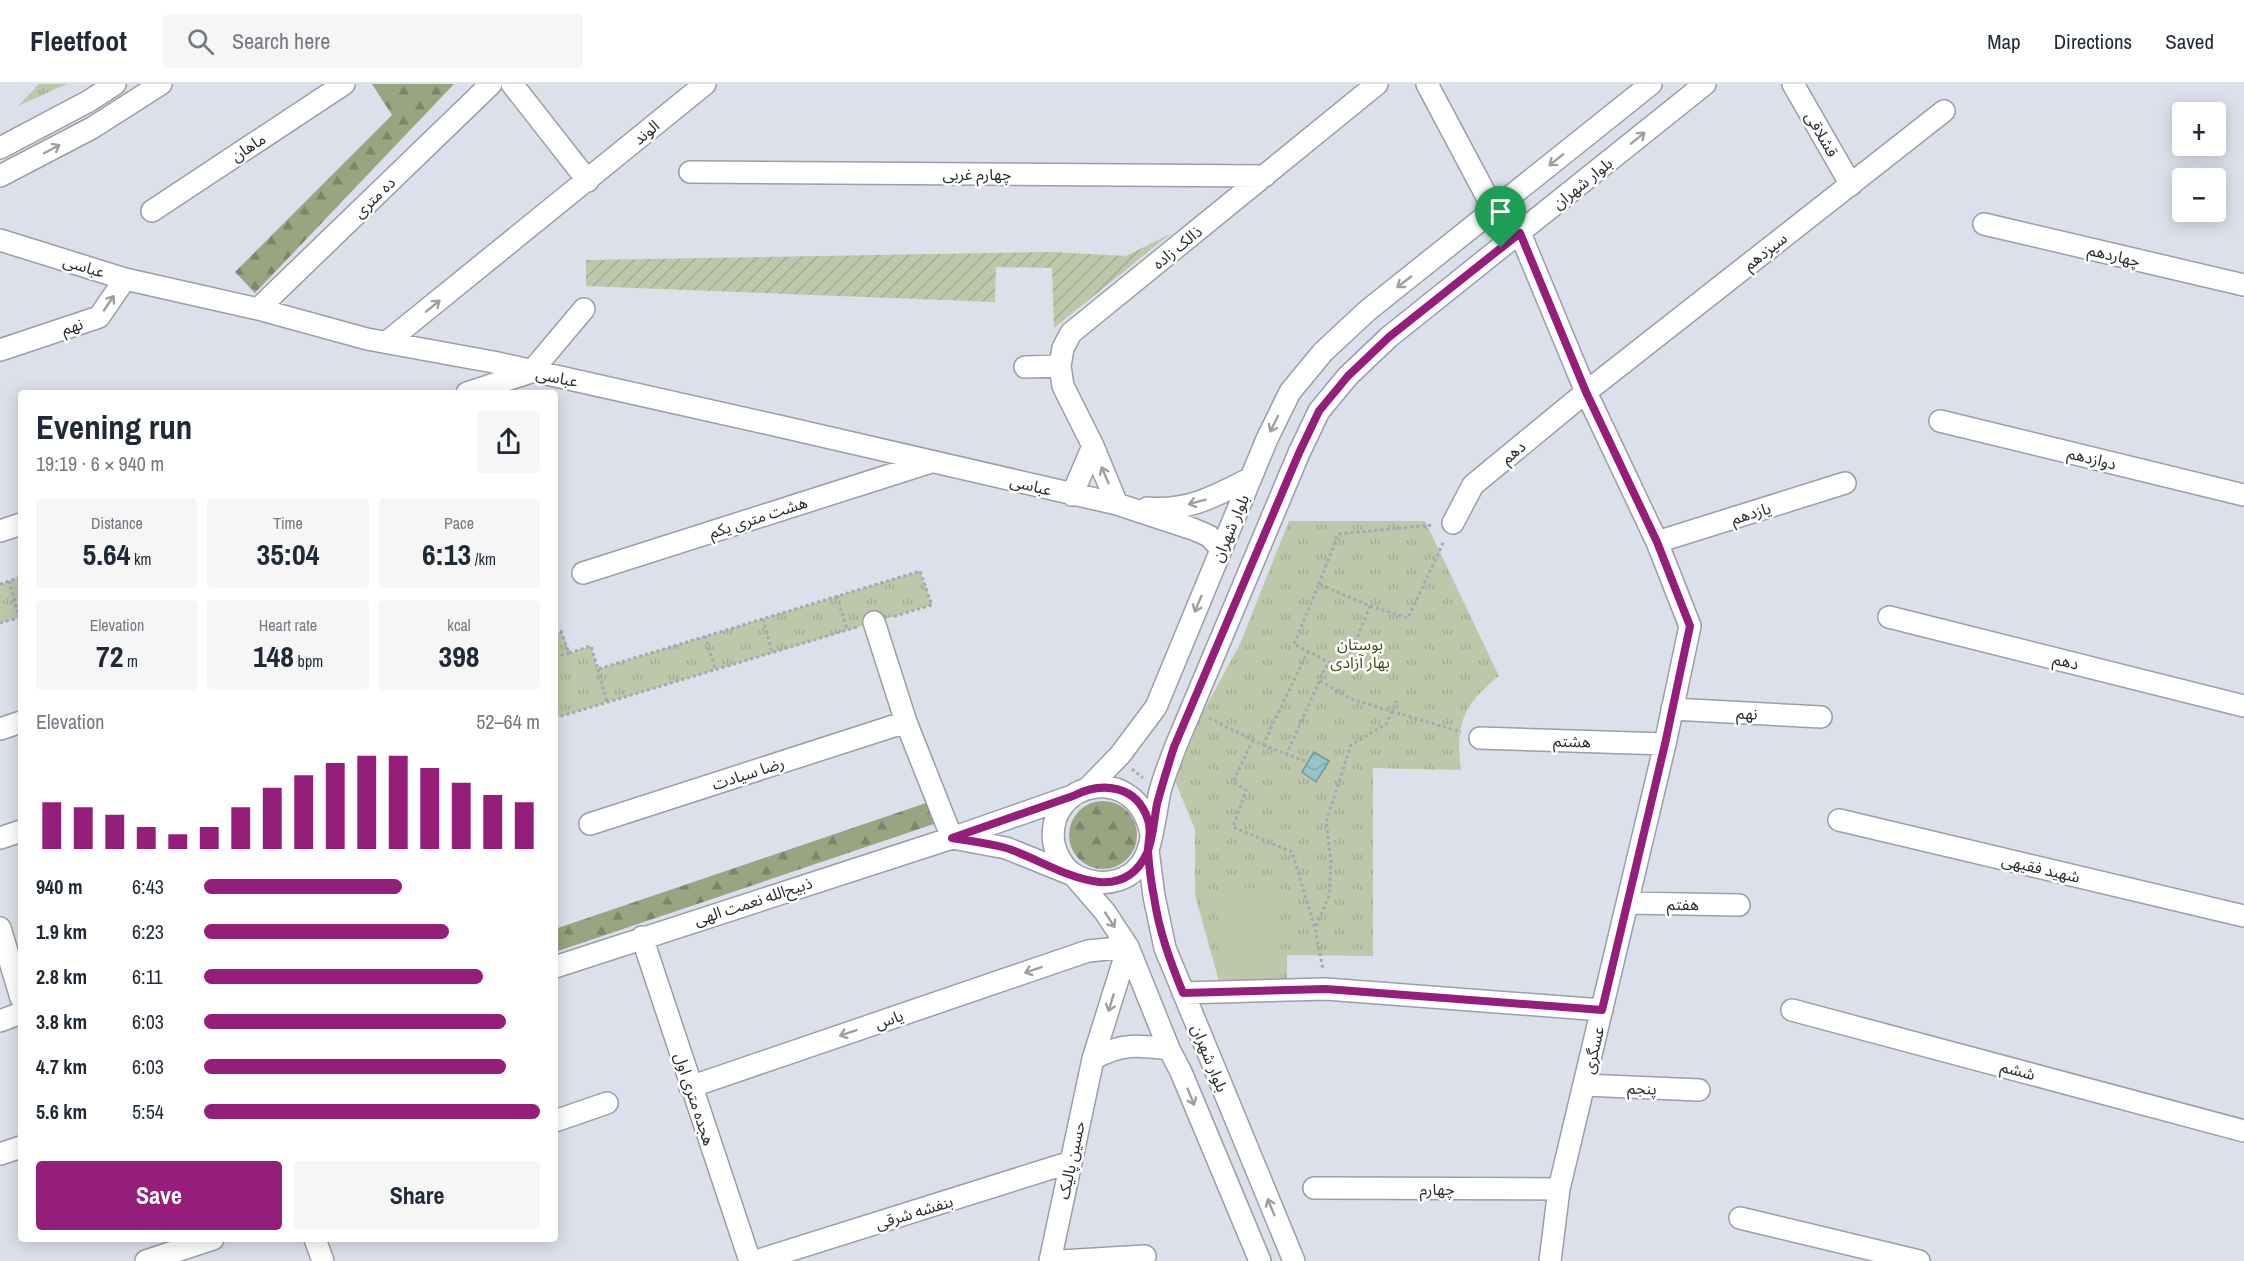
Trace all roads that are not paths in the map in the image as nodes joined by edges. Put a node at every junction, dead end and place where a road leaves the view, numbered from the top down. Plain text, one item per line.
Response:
1 (115, 84) edge
2 (160, 84) edge
3 (344, 84) edge
4 (490, 84) edge
5 (512, 84) edge
6 (705, 84) edge
7 (1377, 84) edge
8 (1427, 84) edge
9 (1651, 84) edge
10 (1706, 84) edge
11 (1793, 84) edge
12 (1944, 111) dead end
13 (0, 148) edge
14 (690, 172) dead end
15 (0, 176) edge
16 (1264, 176) junction
17 (588, 181) junction
18 (1851, 184) junction
19 (1494, 210) junction
20 (152, 211) dead end
21 (1984, 224) dead end
22 (1520, 233) junction
23 (0, 240) edge
24 (125, 279) junction
25 (2244, 285) edge
26 (258, 309) junction
27 (584, 309) dead end
28 (387, 342) junction
29 (0, 350) edge
30 (1060, 366) junction
31 (1024, 367) dead end
32 (531, 372) junction
33 (476, 390) edge
34 (1586, 392) junction
35 (1940, 421) dead end
36 (1093, 446) junction
37 (933, 461) junction
38 (1251, 478) junction
39 (1845, 483) dead end
40 (1072, 495) junction
41 (2244, 495) edge
42 (1117, 504) junction
43 (1453, 523) road end
44 (18, 525) edge
45 (0, 531) edge
46 (1657, 542) junction
47 (1221, 549) junction
48 (583, 573) dead end
49 (1889, 617) dead end
50 (874, 622) road end
51 (2244, 706) edge
52 (1672, 709) junction
53 (1821, 717) dead end
54 (906, 722) junction
55 (18, 723) edge
56 (0, 729) edge
57 (1480, 738) road end
58 (1665, 744) junction
59 (1080, 792) junction
60 (1839, 820) dead end
61 (590, 824) dead end
62 (18, 832) edge
63 (0, 838) edge
64 (952, 838) junction
65 (1150, 842) junction
66 (1073, 874) junction
67 (1628, 903) junction
68 (1739, 905) dead end
69 (2244, 916) edge
70 (0, 928) edge
71 (642, 937) junction
72 (1128, 947) junction
73 (558, 966) edge
74 (18, 988) edge
75 (1183, 993) junction
76 (1602, 1010) junction
77 (1792, 1010) dead end
78 (18, 1014) edge
79 (0, 1022) edge
80 (1169, 1049) junction
81 (1093, 1059) junction
82 (1584, 1085) junction
83 (690, 1087) junction
84 (1699, 1090) dead end
85 (608, 1103) dead end
86 (558, 1120) edge
87 (2244, 1131) edge
88 (18, 1148) edge
89 (0, 1154) edge
90 (1071, 1162) junction
91 (1314, 1188) dead end
92 (1559, 1189) junction
93 (1740, 1218) dead end
94 (204, 1242) edge
95 (316, 1242) edge
96 (1145, 1256) dead end
97 (146, 1261) edge
98 (323, 1261) edge
99 (750, 1261) edge
100 (756, 1261) edge
101 (1050, 1261) edge
102 (1061, 1261) edge
103 (1260, 1261) edge
104 (1294, 1261) edge
105 (1550, 1261) edge
106 (1919, 1261) edge

1 - 13 street
15 -> 2 street
3 - 20 street, ماهان
4 - 26 street, ده متری
5 - 17 street
6 - 17 street, الوند
7 - 16 street, ذالک زاده
8 - 19 street
9 -> 19 street, بلوار شهران
22 -> 10 street, بلوار شهران
11 - 18 street, قشلاقی
12 - 18 street, سیزدهم
14 - 16 street, چهارم غربی
16 - 30 street, ذالک زاده
28 -> 17 street, الوند
18 - 34 street, سیزدهم
19 -> 38 street, بلوار شهران
21 - 25 street, چهاردهم
22 - 34 street, عسگری
22 - 65 street, بلوار شهران
23 - 24 street, عباسی
24 - 26 street, عباسی
29 -> 24 street, نهم
26 - 28 street, عباسی
27 - 32 street
28 - 32 street, عباسی
30 - 31 street
30 - 36 street
32 - 33 street
32 - 37 street, عباسی
34 - 43 street, دهم
34 - 46 street, عسگری
35 - 41 street, دوازدهم
36 - 40 street
42 -> 36 street
37 - 40 street, عباسی
37 - 48 street, هشت متری یکم
38 -> 42 street
38 - 47 street, بلوار شهران
39 - 46 street, یازدهم
40 - 42 street, عباسی
42 - 47 street
44 - 45 street
46 - 52 street, عسگری
47 -> 59 street, بلوار شهران
49 - 51 street, دهم
50 - 54 street
52 - 53 street, نهم
52 - 58 street, عسگری
54 - 61 street, رضا سیادت
54 - 64 street
55 - 56 street
57 - 58 street, هشتم
58 - 67 street, عسگری
59 - 64 street, ذبیح‌الله نعمت الهی
59 - 65 street
59 - 66 street
60 - 69 street, شهید فقیهی
62 - 63 street
64 - 66 street
64 - 71 street, ذبیح‌الله نعمت الهی
65 - 66 street
65 - 75 street, بلوار شهران
66 -> 72 street, بلوار شهران
67 - 68 street, هفتم
67 - 76 street, عسگری
70 - 74 street
71 - 73 street, ذبیح‌الله نعمت الهی
71 - 83 street, هجده متری اول
72 - 80 street, بلوار شهران
72 -> 81 street, حسین پالیک
72 -> 83 street, یاس
75 - 76 street
104 -> 75 street, بلوار شهران
76 - 82 street, عسگری
77 - 87 street, ششم
78 - 79 street
80 - 81 street
80 -> 103 street, بلوار شهران
81 - 90 street, حسین پالیک
82 - 84 street, پنجم
82 - 92 street, عسگری
83 - 99 street, هجده متری اول
85 - 86 street
88 - 89 street
90 - 100 street, بنفشه شرقی
90 - 101 street, حسین پالیک
91 - 92 street, چهارم
92 - 105 street, عسگری
93 - 106 street
94 - 97 street
95 - 98 street
96 - 102 street

